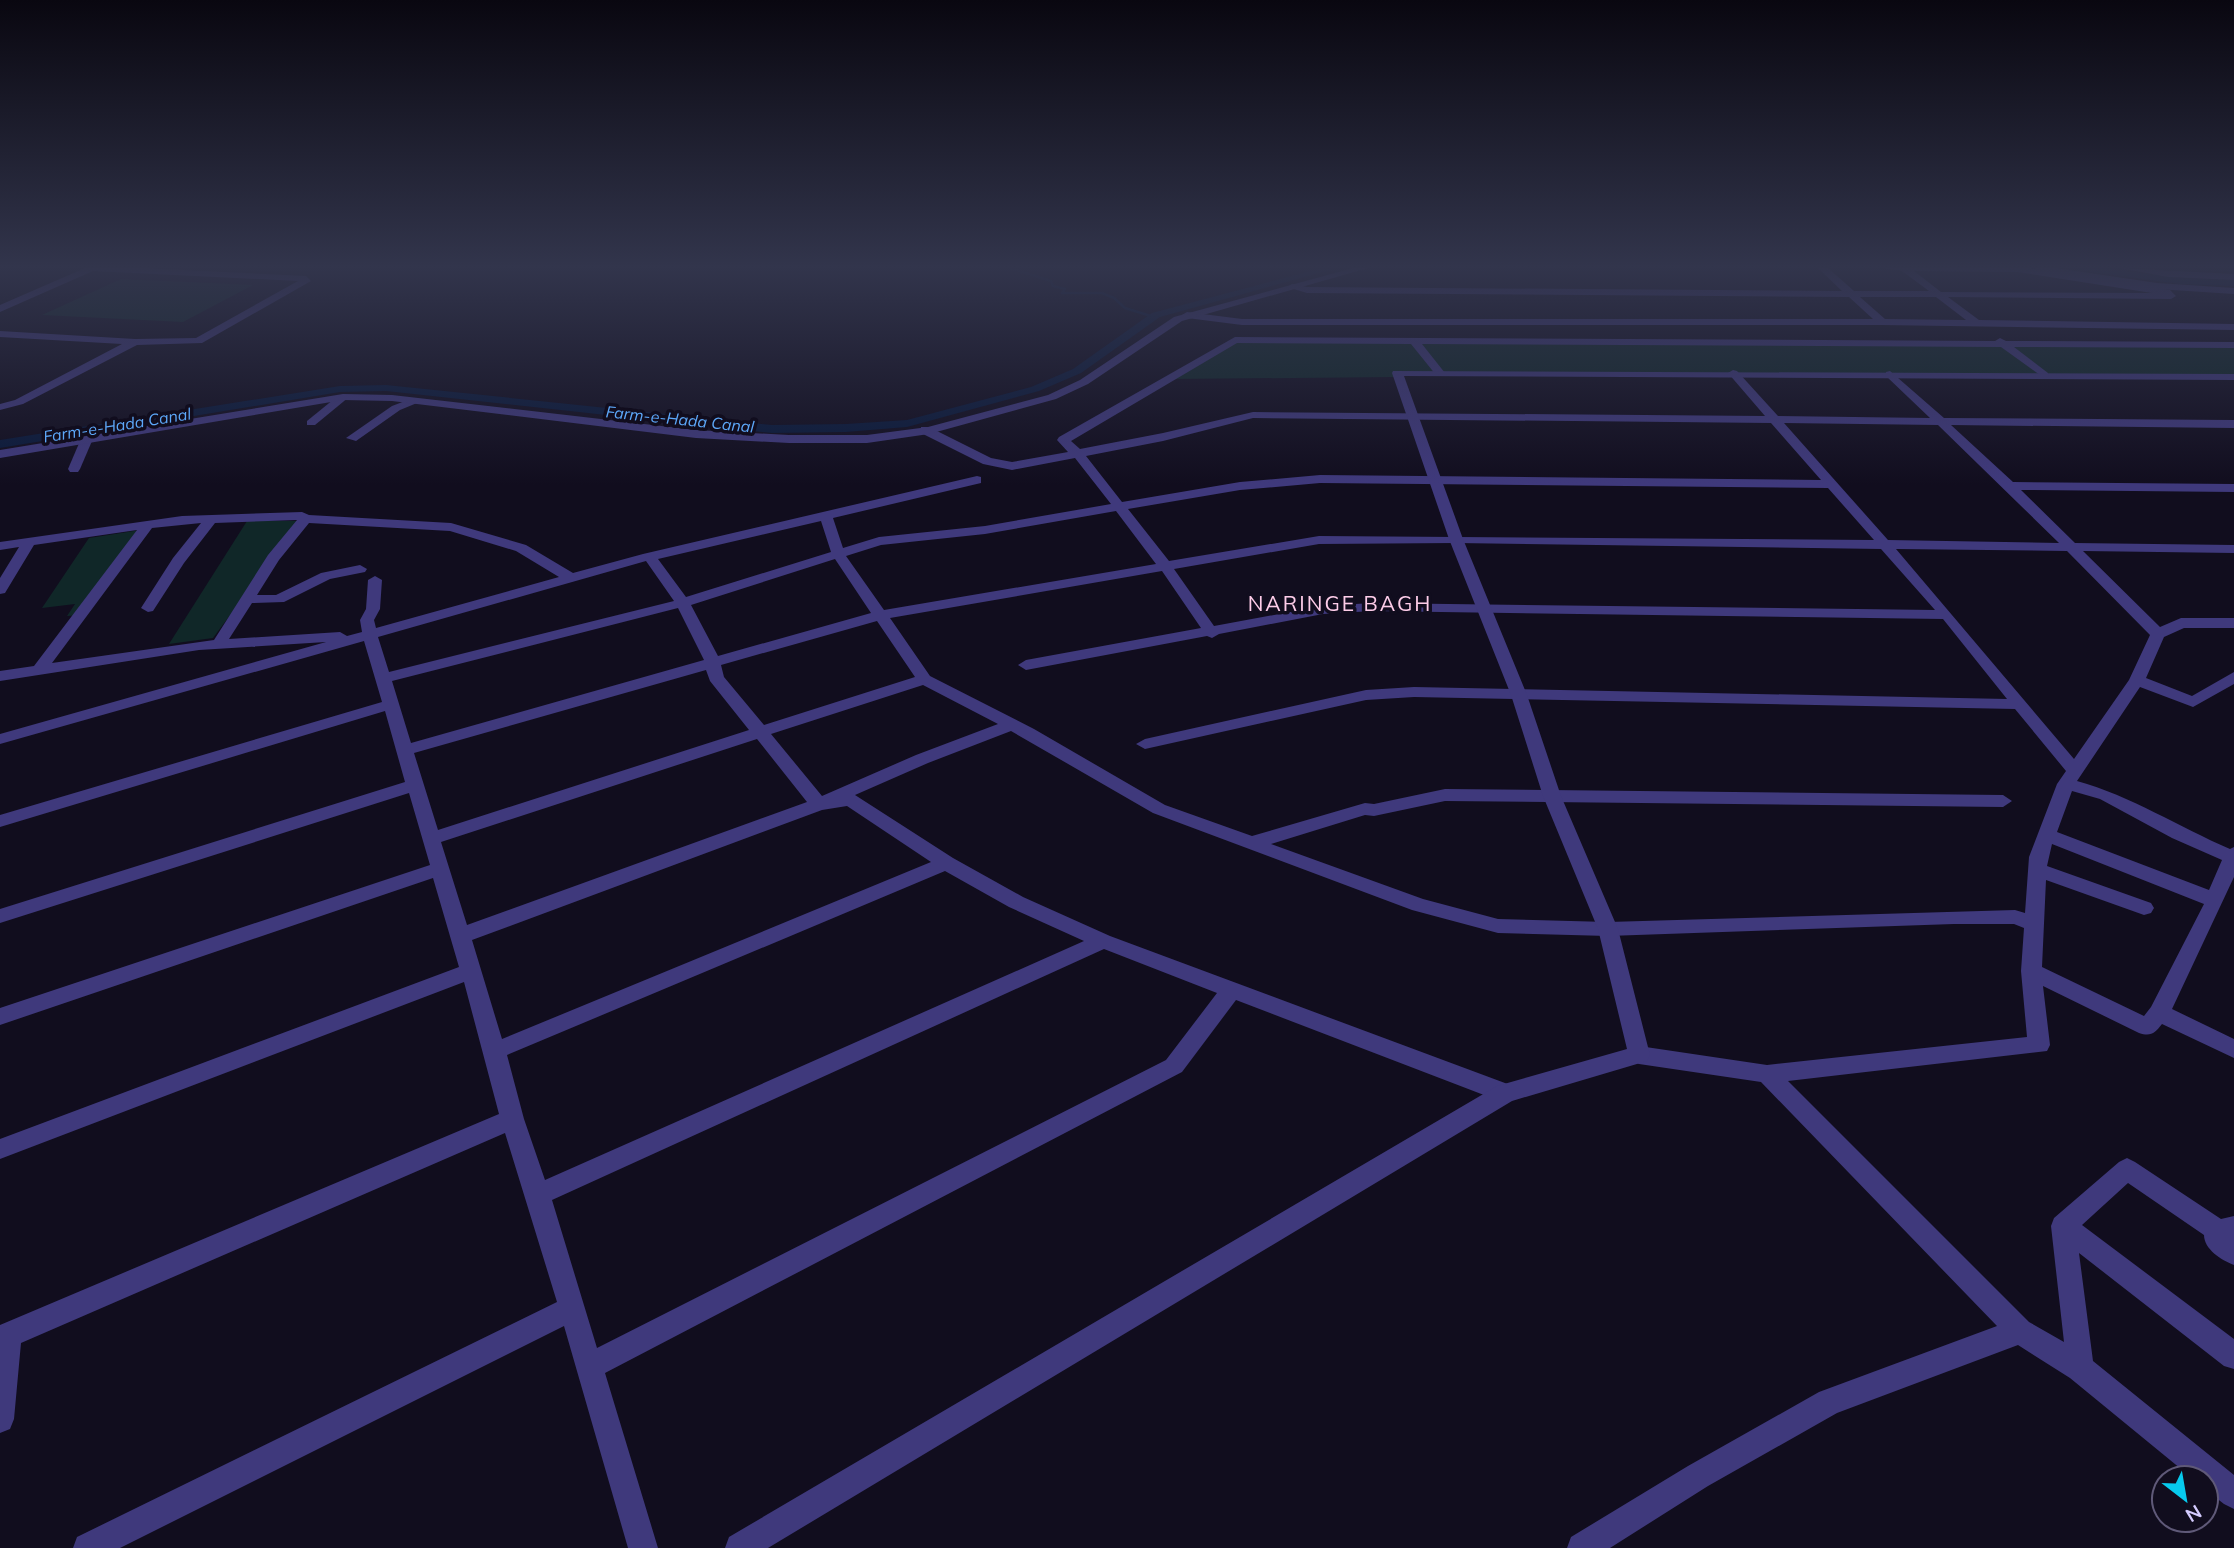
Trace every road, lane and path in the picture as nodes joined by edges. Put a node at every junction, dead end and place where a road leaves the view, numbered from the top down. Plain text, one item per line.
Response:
1 (105, 340) edge
2 (199, 340) edge
3 (1145, 340) edge
4 (1235, 340) edge
5 (1278, 340) edge
6 (1414, 341) junction
7 (1598, 341) joint
8 (135, 342) junction
9 (2001, 342) junction
10 (2234, 345) edge
11 (1440, 373) junction
12 (1732, 373) junction
13 (1890, 374) junction
14 (2044, 375) junction
15 (2234, 377) edge
16 (343, 397) junction
17 (414, 401) junction
18 (0, 407) edge
19 (1412, 419) junction
20 (1773, 420) junction
21 (1940, 422) junction
22 (311, 423) dead end
23 (2234, 424) edge
24 (925, 430) junction
25 (352, 438) dead end
26 (86, 441) junction
27 (0, 454) edge
28 (1078, 454) junction
29 (74, 469) dead end
30 (977, 480) dead end
31 (1437, 480) junction
32 (1829, 484) junction
33 (2010, 486) junction
34 (2234, 488) edge
35 (1119, 506) junction
36 (826, 516) junction
37 (212, 518) junction
38 (305, 519) junction
39 (148, 525) junction
40 (1456, 539) junction
41 (29, 542) junction
42 (1882, 544) junction
43 (0, 546) edge
44 (2071, 547) junction
45 (2234, 549) edge
46 (839, 555) junction
47 (650, 558) junction
48 (1166, 567) junction
49 (360, 569) dead end
50 (572, 579) junction
51 (375, 580) dead end
52 (0, 590) edge
53 (246, 599) junction
54 (682, 603) junction
55 (148, 608) dead end
56 (1484, 611) junction
57 (881, 614) junction
58 (1947, 615) junction
59 (2234, 623) edge
60 (1212, 633) junction
61 (2158, 634) junction
62 (371, 636) junction
63 (219, 643) junction
64 (713, 661) junction
65 (1026, 665) dead end
66 (40, 669) junction
67 (0, 676) edge
68 (2234, 677) edge
69 (383, 678) junction
70 (924, 678) junction
71 (2137, 680) junction
72 (1519, 695) junction
73 (392, 704) junction
74 (2020, 704) junction
75 (1012, 725) junction
76 (761, 730) junction
77 (0, 739) edge
78 (1145, 744) dead end
79 (405, 750) junction
80 (2071, 778) junction
81 (415, 785) junction
82 (1552, 796) junction
83 (2003, 800) dead end
84 (819, 804) junction
85 (0, 821) edge
86 (2048, 835) junction
87 (432, 838) junction
88 (1255, 842) junction
89 (2233, 855) edge
90 (946, 863) junction
91 (439, 869) junction
92 (2039, 870) junction
93 (2214, 900) junction
94 (2144, 908) dead end
95 (0, 916) edge
96 (2034, 924) junction
97 (1608, 929) junction
98 (460, 936) junction
99 (1103, 941) junction
100 (471, 971) junction
101 (2031, 971) junction
102 (1232, 989) junction
103 (2159, 1013) junction
104 (0, 1017) edge
105 (2234, 1049) edge
106 (495, 1051) junction
107 (1639, 1055) junction
108 (1767, 1074) junction
109 (1505, 1093) junction
110 (512, 1119) junction
111 (0, 1149) edge
112 (538, 1195) junction
113 (2063, 1226) junction
114 (2226, 1229) edge
115 (2234, 1253) edge
116 (572, 1308) junction
117 (2020, 1331) junction
118 (2234, 1356) edge
119 (589, 1367) junction
120 (2080, 1368) junction
121 (0, 1419) edge
122 (2234, 1494) edge
123 (88, 1548) edge
124 (643, 1548) edge
125 (740, 1548) edge
126 (1583, 1548) edge

1 - 8 street
2 - 8 street
3 - 24 street
4 - 28 street
5 - 6 street
6 - 7 street
6 - 11 street
7 - 9 street
8 - 18 street
9 - 10 street
9 - 14 street
11 - 12 street
11 - 19 street
12 - 13 street
12 - 20 street
13 - 14 street
13 - 21 street
14 - 15 street
16 - 17 street
16 - 22 street
16 - 26 street
17 - 24 street
17 - 25 street
19 - 20 street
19 - 28 street
19 - 31 street
20 - 21 street
20 - 32 street
21 - 23 street
21 - 33 street
24 - 28 street
26 - 27 street
26 - 29 street
28 - 35 street
30 - 36 street
31 - 32 street
31 - 35 street
31 - 40 street
32 - 42 street
33 - 34 street
33 - 44 street
35 - 46 street
35 - 48 street
36 - 46 street
36 - 47 street
37 - 38 street
37 - 39 street
37 - 55 street
38 - 50 street
38 - 53 street
39 - 41 street
39 - 66 street
40 - 42 street
40 - 48 street
40 - 56 street
41 - 43 street
41 - 52 street
42 - 44 street
42 - 58 street
44 - 45 street
44 - 61 street
46 - 54 street
46 - 57 street
47 - 50 street
47 - 54 street
48 - 57 street
48 - 60 street
49 - 53 street
50 - 62 street
51 - 62 street
53 - 63 street
54 - 64 street
54 - 69 street
56 - 58 street
56 - 60 street
56 - 72 street
57 - 64 street
57 - 70 street
58 - 74 street
59 - 61 street
60 - 65 street
61 - 71 street
62 - 63 street
62 - 69 street
62 - 77 street
63 - 66 street
64 - 76 street
64 - 79 street
66 - 67 street
68 - 71 street
69 - 73 street
70 - 75 street
70 - 76 street
71 - 80 street
72 - 74 street
72 - 78 street
72 - 82 street
73 - 79 street
73 - 85 street
74 - 80 street
75 - 84 street
75 - 88 street
76 - 84 street
76 - 87 street
79 - 81 street
80 - 86 street
80 - 89 street
81 - 87 street
81 - 95 street
82 - 83 street
82 - 88 street
82 - 97 street
84 - 90 street
84 - 98 street
86 - 92 street
86 - 93 street
87 - 91 street
88 - 97 street
89 - 93 street
90 - 99 street
90 - 106 street
91 - 98 street
91 - 104 street
92 - 94 street
92 - 96 street
93 - 103 street
96 - 97 street
96 - 101 street
97 - 107 street
98 - 100 street
99 - 102 street
99 - 112 street
100 - 106 street
100 - 111 street
101 - 103 street
101 - 108 street
102 - 109 street
102 - 119 street
103 - 105 street
106 - 110 street
107 - 108 street
107 - 109 street
108 - 117 street
109 - 125 street
110 - 112 street
110 - 121 street
112 - 116 street
113 - 114 street
113 - 118 street
113 - 120 street
114 - 115 street
116 - 119 street
116 - 123 street
117 - 120 street
117 - 126 street
119 - 124 street
120 - 122 street

